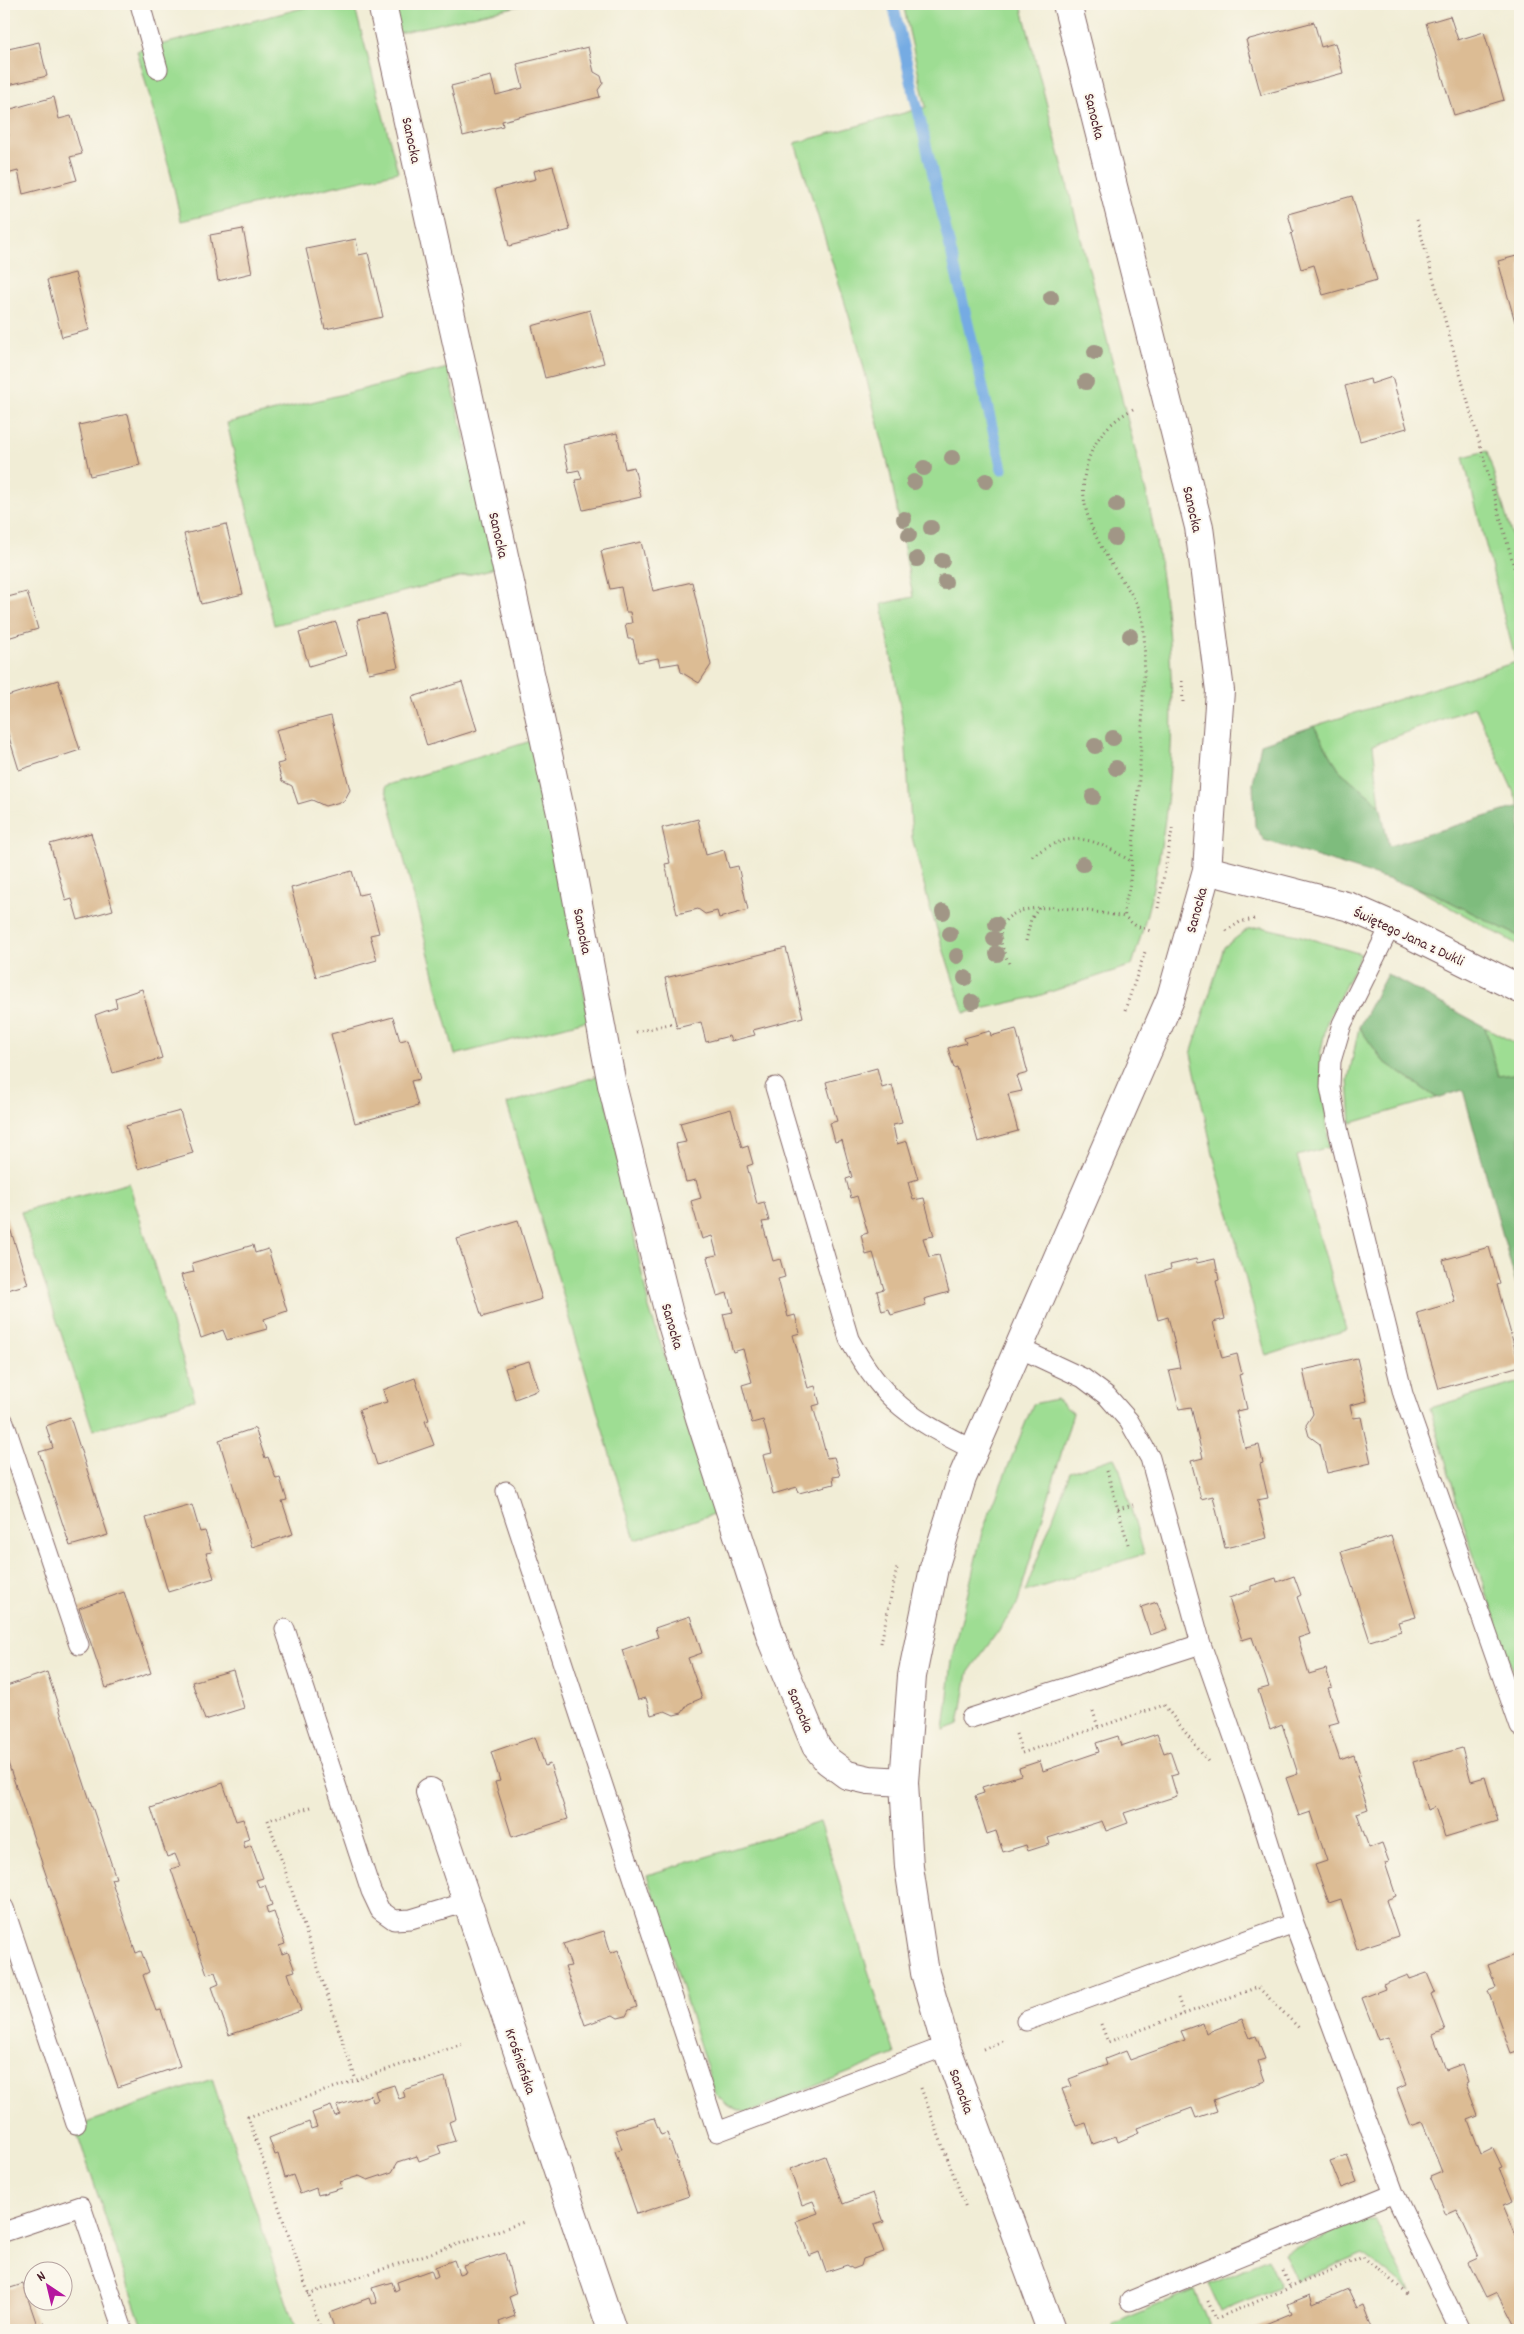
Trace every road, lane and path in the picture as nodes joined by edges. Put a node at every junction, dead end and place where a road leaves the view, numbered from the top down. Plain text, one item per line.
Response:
1 (140, 4) edge
2 (382, 4) edge
3 (1067, 4) edge
4 (158, 69) dead end
5 (1417, 220) dead end
6 (1136, 417) dead end
7 (1520, 588) edge
8 (1181, 678) dead end
9 (1183, 707) dead end
10 (1174, 818) dead end
11 (1032, 856) dead end
12 (1132, 862) junction
13 (1207, 870) junction
14 (1040, 908) junction
15 (1156, 915) dead end
16 (1124, 917) junction
17 (1154, 923) dead end
18 (1391, 925) junction
19 (1151, 931) junction
20 (1149, 939) dead end
21 (1026, 941) dead end
22 (1147, 947) dead end
23 (1009, 963) dead end
24 (1520, 989) edge
25 (1124, 1014) dead end
26 (775, 1087) dead end
27 (1019, 1348) junction
28 (4, 1422) edge
29 (974, 1450) junction
30 (1107, 1471) dead end
31 (506, 1491) dead end
32 (1138, 1503) dead end
33 (1118, 1509) junction
34 (1129, 1547) dead end
35 (898, 1564) dead end
36 (284, 1629) dead end
37 (881, 1644) dead end
38 (1201, 1644) junction
39 (79, 1645) dead end
40 (971, 1718) dead end
41 (1095, 1718) dead end
42 (1098, 1727) junction
43 (1520, 1727) edge
44 (1015, 1733) dead end
45 (1216, 1768) dead end
46 (904, 1782) junction
47 (430, 1792) dead end
48 (341, 1798) junction
49 (466, 1902) junction
50 (4, 1908) edge
51 (1294, 1923) junction
52 (1181, 2008) dead end
53 (1184, 2015) junction
54 (1026, 2022) dead end
55 (1304, 2032) dead end
56 (1105, 2035) dead end
57 (465, 2043) dead end
58 (946, 2046) junction
59 (910, 2060) junction
60 (356, 2080) junction
61 (76, 2124) dead end
62 (1394, 2193) junction
63 (967, 2209) dead end
64 (524, 2222) dead end
65 (4, 2232) edge
66 (1287, 2280) dead end
67 (1290, 2287) junction
68 (308, 2294) junction
69 (1412, 2298) dead end
70 (1130, 2301) dead end
71 (1212, 2311) dead end
72 (123, 2330) edge
73 (321, 2330) edge
74 (612, 2330) edge
75 (1051, 2330) edge
76 (1460, 2330) edge

1 - 4 lane
2 - 46 street, Sanocka
3 - 13 street, Sanocka
5 - 7 path
6 - 12 path
8 - 9 path
10 - 15 path
11 - 12 path
12 - 16 path
13 - 18 street, Świętego Jana z Dukli
13 - 27 street, Sanocka
14 - 16 path
14 - 21 path
14 - 23 path
16 - 19 path
17 - 19 path
18 - 24 street, Świętego Jana z Dukli
18 - 43 lane
19 - 20 path
22 - 25 path
26 - 29 lane
27 - 29 street, Sanocka
27 - 38 lane
28 - 39 lane
29 - 46 street, Sanocka
30 - 33 path
31 - 59 lane
32 - 33 path
33 - 34 path
35 - 37 path
36 - 48 lane
38 - 40 lane
38 - 51 lane
41 - 42 path
42 - 44 path
42 - 45 path
46 - 58 street, Sanocka
47 - 49 street, Krośnieńska
48 - 49 lane
48 - 60 path
49 - 74 street, Krośnieńska
50 - 61 lane
51 - 54 lane
51 - 62 lane
52 - 53 path
53 - 55 path
53 - 56 path
57 - 60 path
58 - 59 lane
58 - 75 street, Sanocka
59 - 63 path
60 - 68 path
62 - 70 lane
62 - 76 lane
64 - 68 path
65 - 72 lane
66 - 67 path
67 - 69 path
67 - 71 path
68 - 73 path

